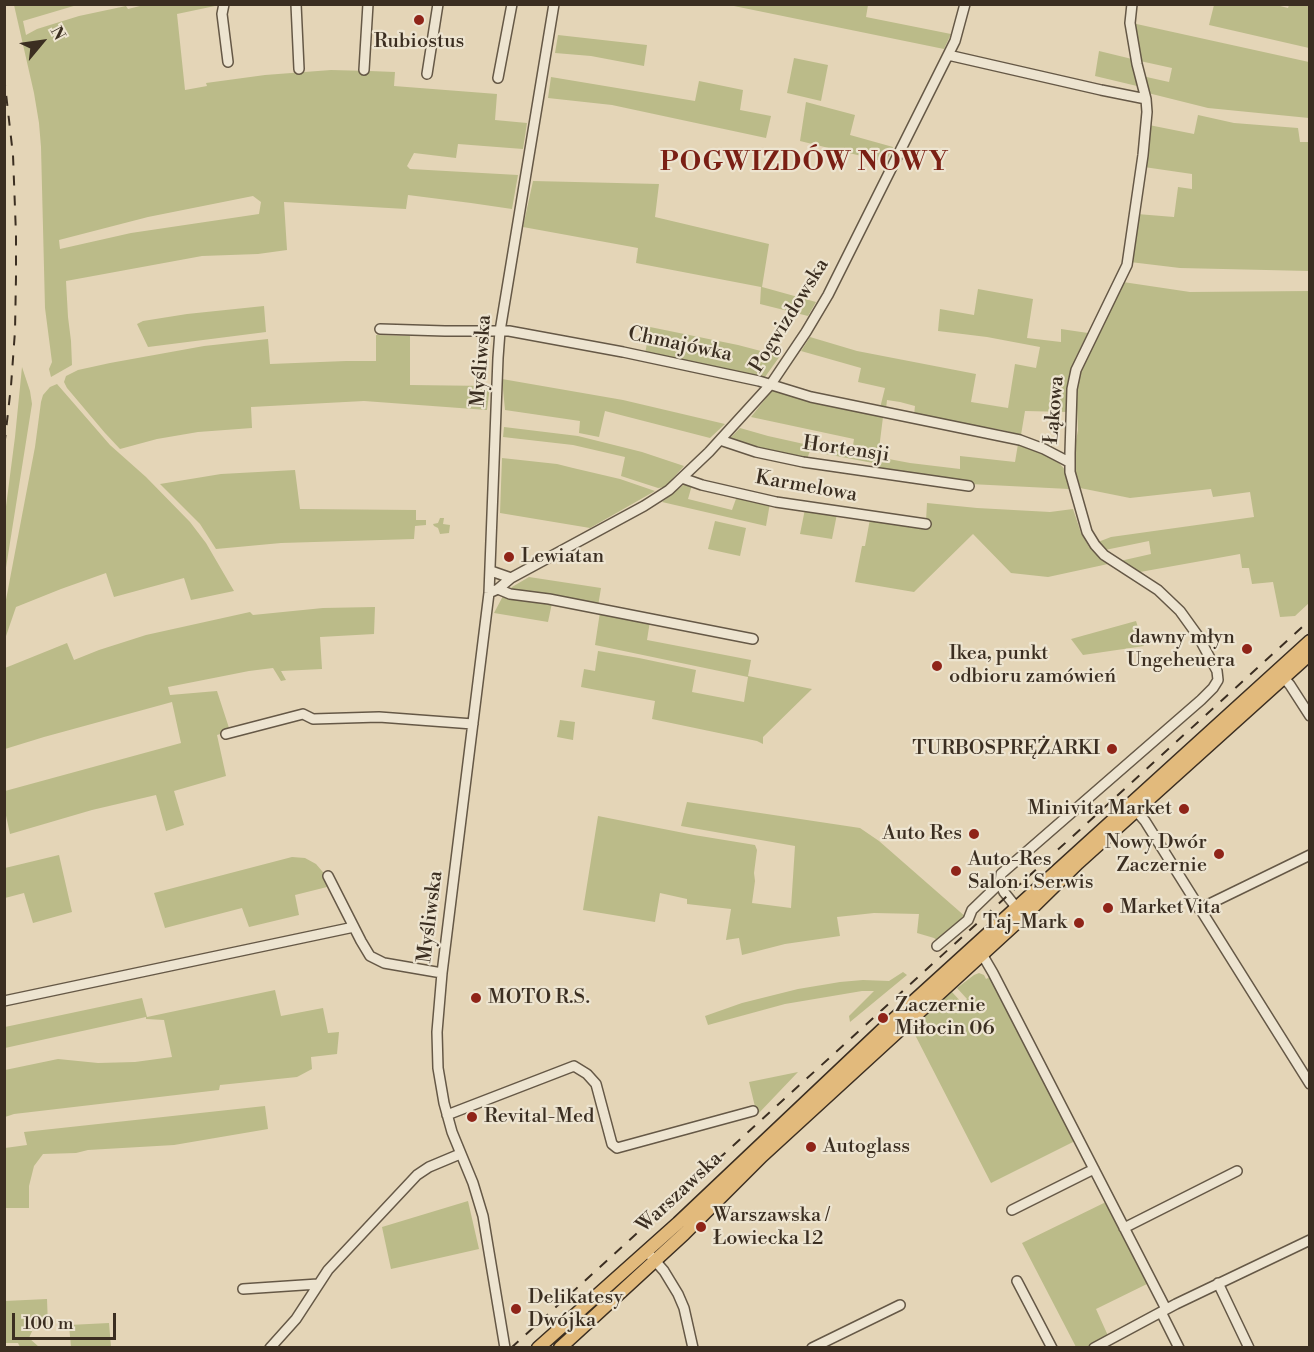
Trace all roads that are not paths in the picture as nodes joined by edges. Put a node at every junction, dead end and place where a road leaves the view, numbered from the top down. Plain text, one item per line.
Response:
1 (224, 4) edge
2 (296, 4) edge
3 (368, 4) edge
4 (438, 4) edge
5 (512, 4) edge
6 (554, 4) edge
7 (965, 4) edge
8 (1132, 4) edge
9 (948, 55) junction
10 (228, 62) dead end
11 (298, 69) dead end
12 (364, 70) dead end
13 (427, 74) dead end
14 (498, 78) dead end
15 (1146, 99) junction
16 (380, 329) dead end
17 (500, 331) junction
18 (771, 384) junction
19 (720, 440) junction
20 (1070, 462) junction
21 (682, 478) junction
22 (969, 486) dead end
23 (926, 524) dead end
24 (490, 571) junction
25 (511, 578) junction
26 (493, 591) junction
27 (753, 639) dead end
28 (1310, 641) edge
29 (1310, 654) edge
30 (1284, 678) junction
31 (1240, 711) junction
32 (1310, 716) edge
33 (473, 724) junction
34 (226, 734) dead end
35 (1133, 808) junction
36 (1310, 855) edge
37 (328, 876) dead end
38 (1000, 883) junction
39 (1016, 907) junction
40 (1199, 909) junction
41 (354, 927) junction
42 (938, 946) dead end
43 (979, 950) junction
44 (442, 973) junction
45 (4, 1001) edge
46 (1310, 1084) edge
47 (753, 1111) dead end
48 (447, 1115) junction
49 (460, 1154) junction
50 (1094, 1169) junction
51 (1237, 1171) dead end
52 (1012, 1210) dead end
53 (1124, 1228) junction
54 (1310, 1240) edge
55 (650, 1256) junction
56 (1017, 1281) dead end
57 (1218, 1283) junction
58 (318, 1284) junction
59 (243, 1289) dead end
60 (900, 1305) dead end
61 (1163, 1311) junction
62 (270, 1347) edge
63 (506, 1347) edge
64 (538, 1347) edge
65 (560, 1347) edge
66 (693, 1347) edge
67 (812, 1347) edge
68 (1052, 1347) edge
69 (1094, 1347) edge
70 (1179, 1347) edge
71 (1249, 1347) edge

1 - 10 street
2 - 11 street
3 - 12 street
4 - 13 street
5 - 14 street
6 - 17 street, Myśliwska
7 - 9 street, Pogwizdowska
8 - 15 street, Łąkowa
9 - 15 street
9 - 18 street, Pogwizdowska
15 - 20 street, Łąkowa
16 - 17 street, Chmajówka
17 - 18 street, Chmajówka
17 - 24 street, Myśliwska
18 - 19 street, Pogwizdowska
18 - 20 street, Chmajówka
19 - 21 street, Pogwizdowska
19 - 22 street, Hortensji
20 - 38 street, Łąkowa
21 - 23 street, Karmelowa
21 - 25 street, Pogwizdowska
24 - 25 street
24 - 26 street, Myśliwska
25 - 26 street, Pogwizdowska
26 - 27 street
26 - 33 street, Myśliwska
28 - 31 main road
29 - 30 main road
30 - 31 main road
30 - 32 street
31 - 35 main road
33 - 34 street
33 - 44 street, Myśliwska
35 - 39 main road
35 - 40 street
35 - 43 main road
36 - 40 street
37 - 41 street
38 - 39 street
38 - 42 street
39 - 43 main road
40 - 46 street
41 - 44 street
41 - 45 street
43 - 50 street
43 - 55 main road, Warszawska
44 - 48 street, Myśliwska
47 - 48 street
48 - 49 street, Myśliwska
49 - 58 street
49 - 63 street, Myśliwska
50 - 52 street
50 - 53 street
51 - 53 street
53 - 61 street
54 - 57 street
55 - 64 main road, Warszawska
55 - 65 main road, Warszawska
55 - 66 street
56 - 68 street
57 - 61 street
57 - 71 street
58 - 59 street
58 - 62 street
60 - 67 street
61 - 69 street
61 - 70 street

